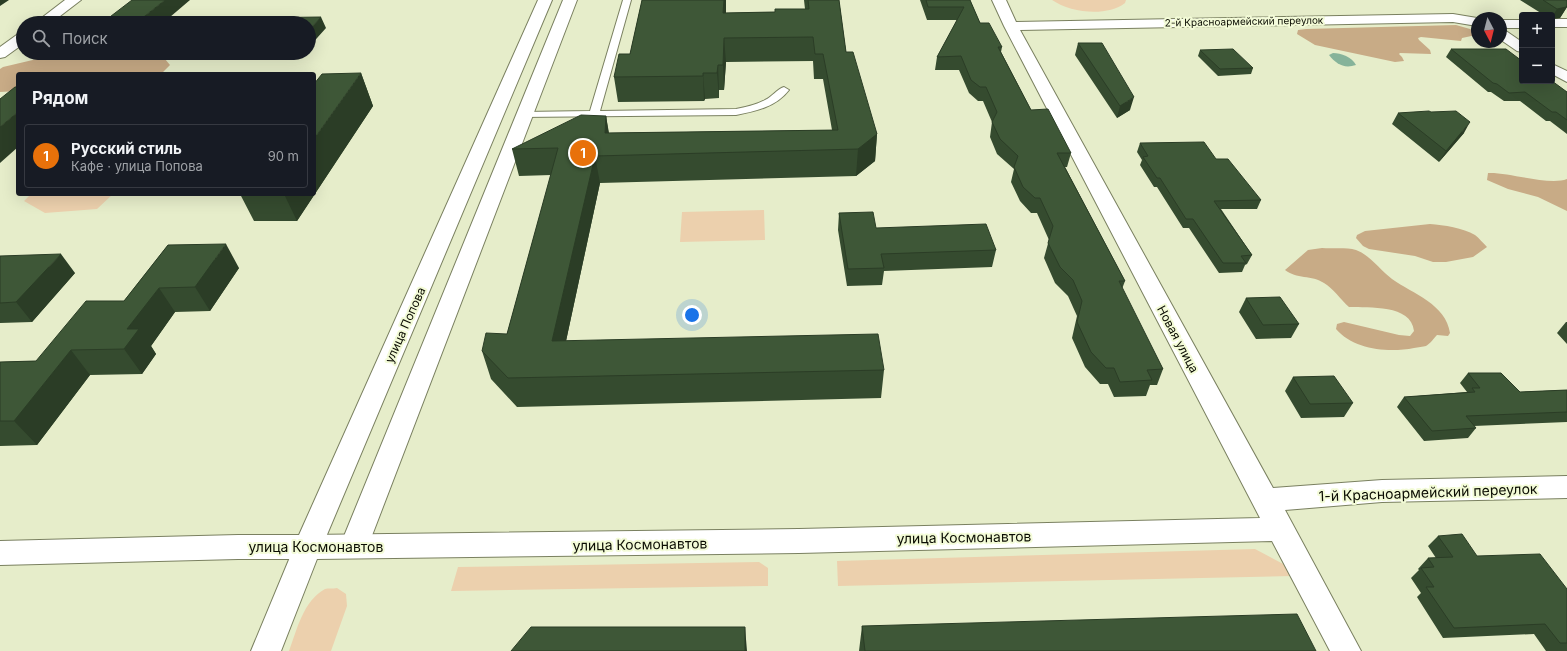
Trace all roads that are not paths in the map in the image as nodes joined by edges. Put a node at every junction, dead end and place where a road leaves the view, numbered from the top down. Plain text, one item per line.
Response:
1 (74, 0) edge
2 (545, 0) edge
3 (570, 0) edge
4 (627, 0) edge
5 (999, 0) edge
6 (52, 16) edge
7 (1471, 21) edge
8 (1555, 23) edge
9 (1567, 23) edge
10 (1507, 24) edge
11 (1519, 24) edge
12 (1010, 26) junction
13 (1507, 38) edge
14 (16, 42) edge
15 (1519, 46) edge
16 (0, 53) edge
17 (1555, 70) edge
18 (1567, 77) edge
19 (784, 90) dead end
20 (594, 114) junction
21 (524, 115) junction
22 (1567, 487) edge
23 (1265, 500) junction
24 (1280, 529) junction
25 (354, 546) junction
26 (308, 547) junction
27 (0, 553) edge
28 (266, 651) edge
29 (1346, 651) edge

1 - 6 street
2 - 26 street, улица Попова
3 - 21 street
4 - 20 lane
5 - 12 street, Новая улица
7 - 12 street, 2-й Красноармейский переулок
8 - 9 street
10 - 11 street
12 - 23 street, Новая улица
13 - 15 street
14 - 16 street
17 - 18 street
19 - 20 lane
20 - 21 lane
21 - 25 street
22 - 23 street, 1-й Красноармейский переулок
23 - 24 street, Новая улица
24 - 25 street, улица Космонавтов
24 - 29 street, Новая улица
25 - 26 street, улица Космонавтов
26 - 27 street, улица Космонавтов
26 - 28 street, улица Попова

